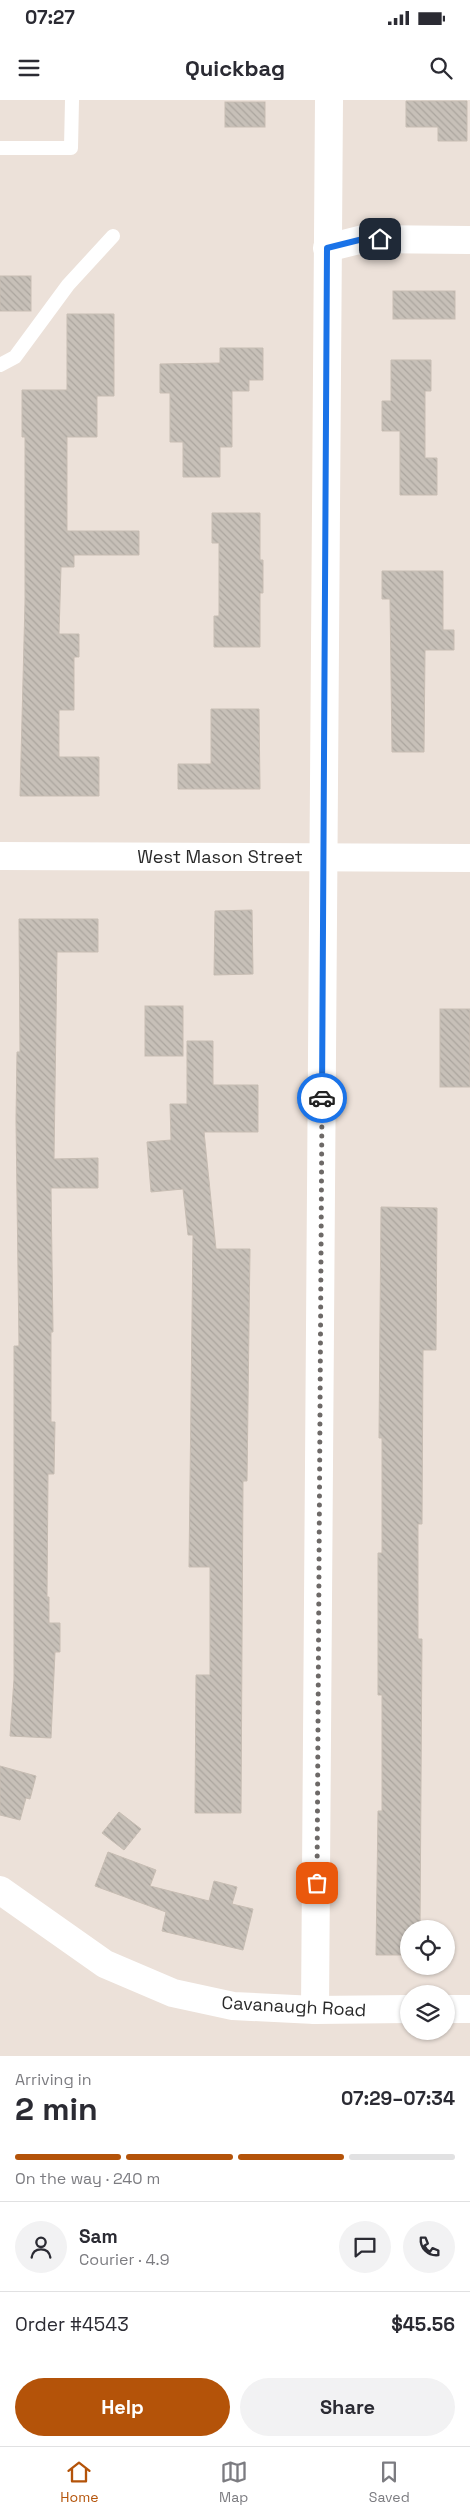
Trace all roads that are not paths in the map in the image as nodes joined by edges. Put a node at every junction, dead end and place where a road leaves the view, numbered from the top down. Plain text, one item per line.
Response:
1 (72, 100) edge
2 (329, 100) edge
3 (0, 148) edge
4 (113, 236) dead end
5 (470, 240) edge
6 (327, 248) junction
7 (0, 366) edge
8 (0, 856) edge
9 (324, 857) junction
10 (470, 858) edge
11 (0, 1890) edge
12 (400, 2009) edge
13 (455, 2009) edge
14 (470, 2009) edge
15 (315, 2010) junction

1 - 3 lane
2 - 6 street
4 - 7 lane
5 - 6 street
6 - 9 street
8 - 9 street, West Mason Street
9 - 10 street, West Mason Street
9 - 15 street
11 - 15 street, Cavanaugh Road
12 - 15 street, Cavanaugh Road
13 - 14 street

